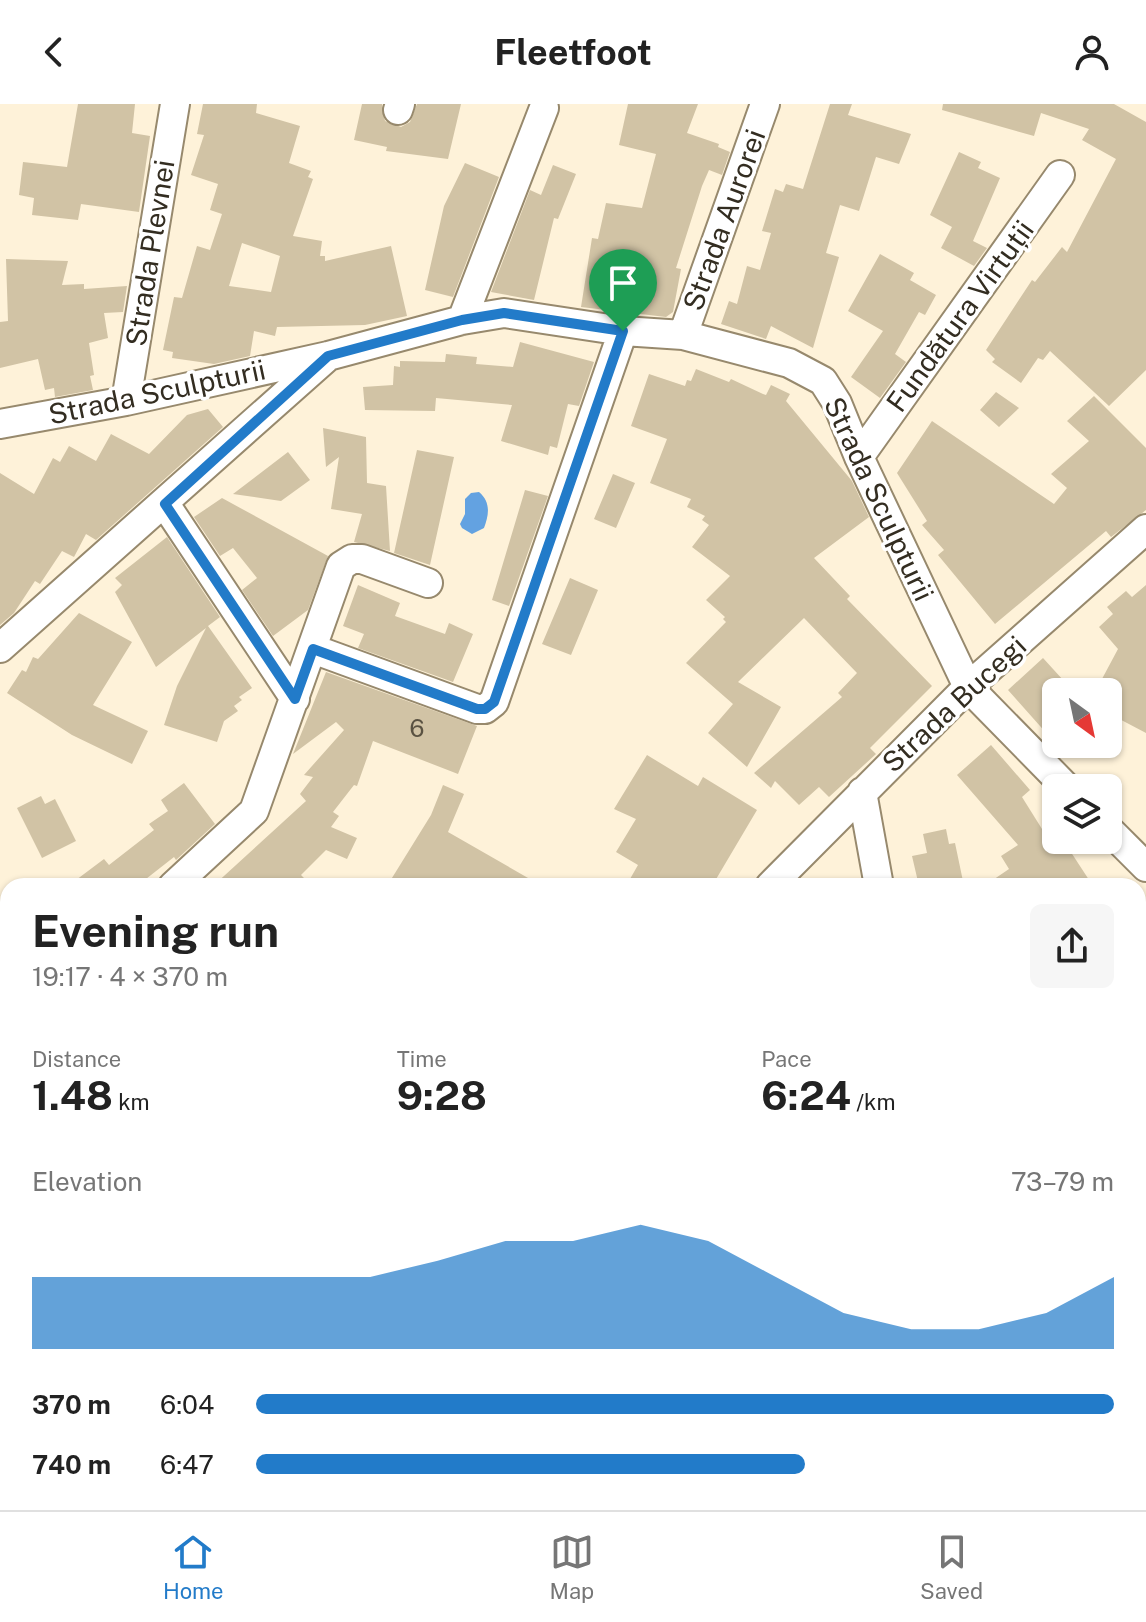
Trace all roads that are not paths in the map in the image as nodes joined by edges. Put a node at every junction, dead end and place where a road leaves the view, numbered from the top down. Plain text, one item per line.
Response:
1 (175, 104) edge
2 (765, 104) edge
3 (544, 108) dead end
4 (1060, 175) dead end
5 (462, 320) junction
6 (623, 331) junction
7 (683, 335) junction
8 (328, 356) junction
9 (126, 401) junction
10 (0, 424) edge
11 (859, 457) junction
12 (165, 504) junction
13 (1146, 529) edge
14 (428, 583) dead end
15 (0, 648) edge
16 (313, 649) junction
17 (968, 687) junction
18 (295, 699) junction
19 (1053, 774) edge
20 (862, 792) junction
21 (1122, 843) edge
22 (1146, 867) edge
23 (182, 878) edge
24 (778, 878) edge
25 (878, 878) edge

1 - 9 street, Strada Plevnei
2 - 7 street, Strada Aurorei
3 - 5 street
4 - 11 street, Fundătura Virtuții
5 - 6 street, Strada Sculpturii
5 - 8 street, Strada Sculpturii
6 - 7 street, Strada Sculpturii
6 - 16 street
7 - 11 street, Strada Sculpturii
8 - 9 street, Strada Sculpturii
8 - 12 street
9 - 10 street, Strada Sculpturii
11 - 17 street, Strada Sculpturii
12 - 15 street
12 - 18 street
13 - 17 street, Strada Bucegi
14 - 16 street
16 - 18 street
17 - 19 street, Strada Sculpturii
17 - 20 street, Strada Bucegi
18 - 23 street
20 - 24 street, Strada Bucegi
20 - 25 street
21 - 22 street

